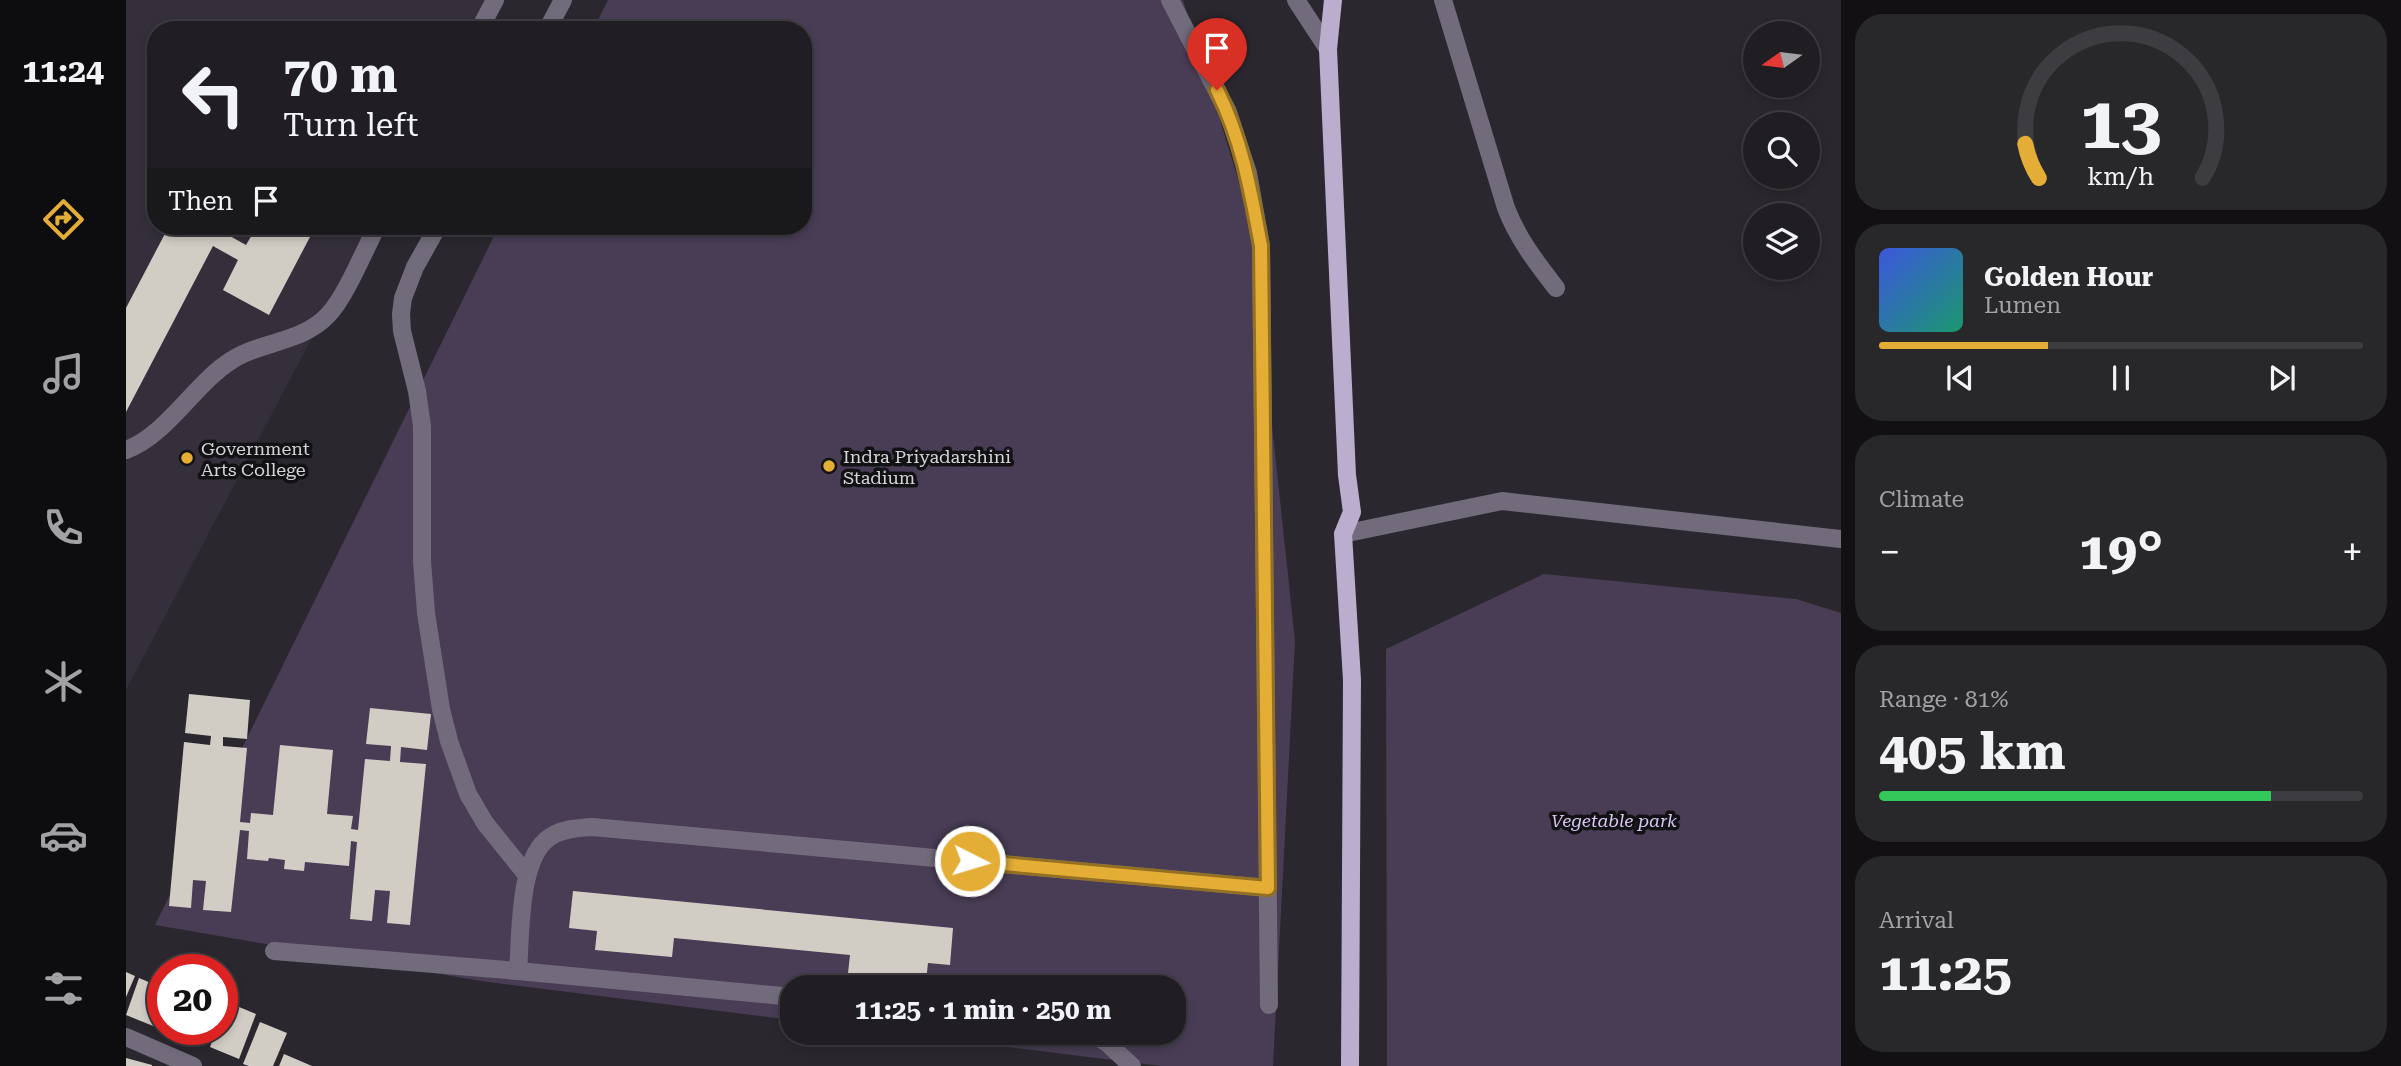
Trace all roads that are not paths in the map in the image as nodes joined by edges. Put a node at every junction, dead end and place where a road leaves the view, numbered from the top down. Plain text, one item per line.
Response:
1 (495, 0) edge
2 (563, 0) edge
3 (1170, 0) edge
4 (1296, 0) edge
5 (1333, 0) edge
6 (1443, 0) edge
7 (484, 21) edge
8 (552, 21) edge
9 (1328, 49) junction
10 (372, 235) edge
11 (433, 235) edge
12 (1556, 288) dead end
13 (126, 450) edge
14 (1343, 534) junction
15 (1841, 539) edge
16 (526, 874) junction
17 (1268, 888) junction
18 (274, 951) dead end
19 (518, 971) junction
20 (780, 996) edge
21 (1269, 1005) dead end
22 (126, 1037) edge
23 (1109, 1045) edge
24 (193, 1066) edge
25 (1132, 1066) edge
26 (1350, 1066) edge

1 - 7 street
2 - 8 street
3 - 17 street
4 - 9 street
5 - 9 main road
6 - 12 street
9 - 14 main road
10 - 13 street
11 - 16 street
14 - 15 street
14 - 26 main road
16 - 17 street
16 - 19 street
17 - 21 street
18 - 19 street
19 - 20 street
22 - 24 street
23 - 25 street

